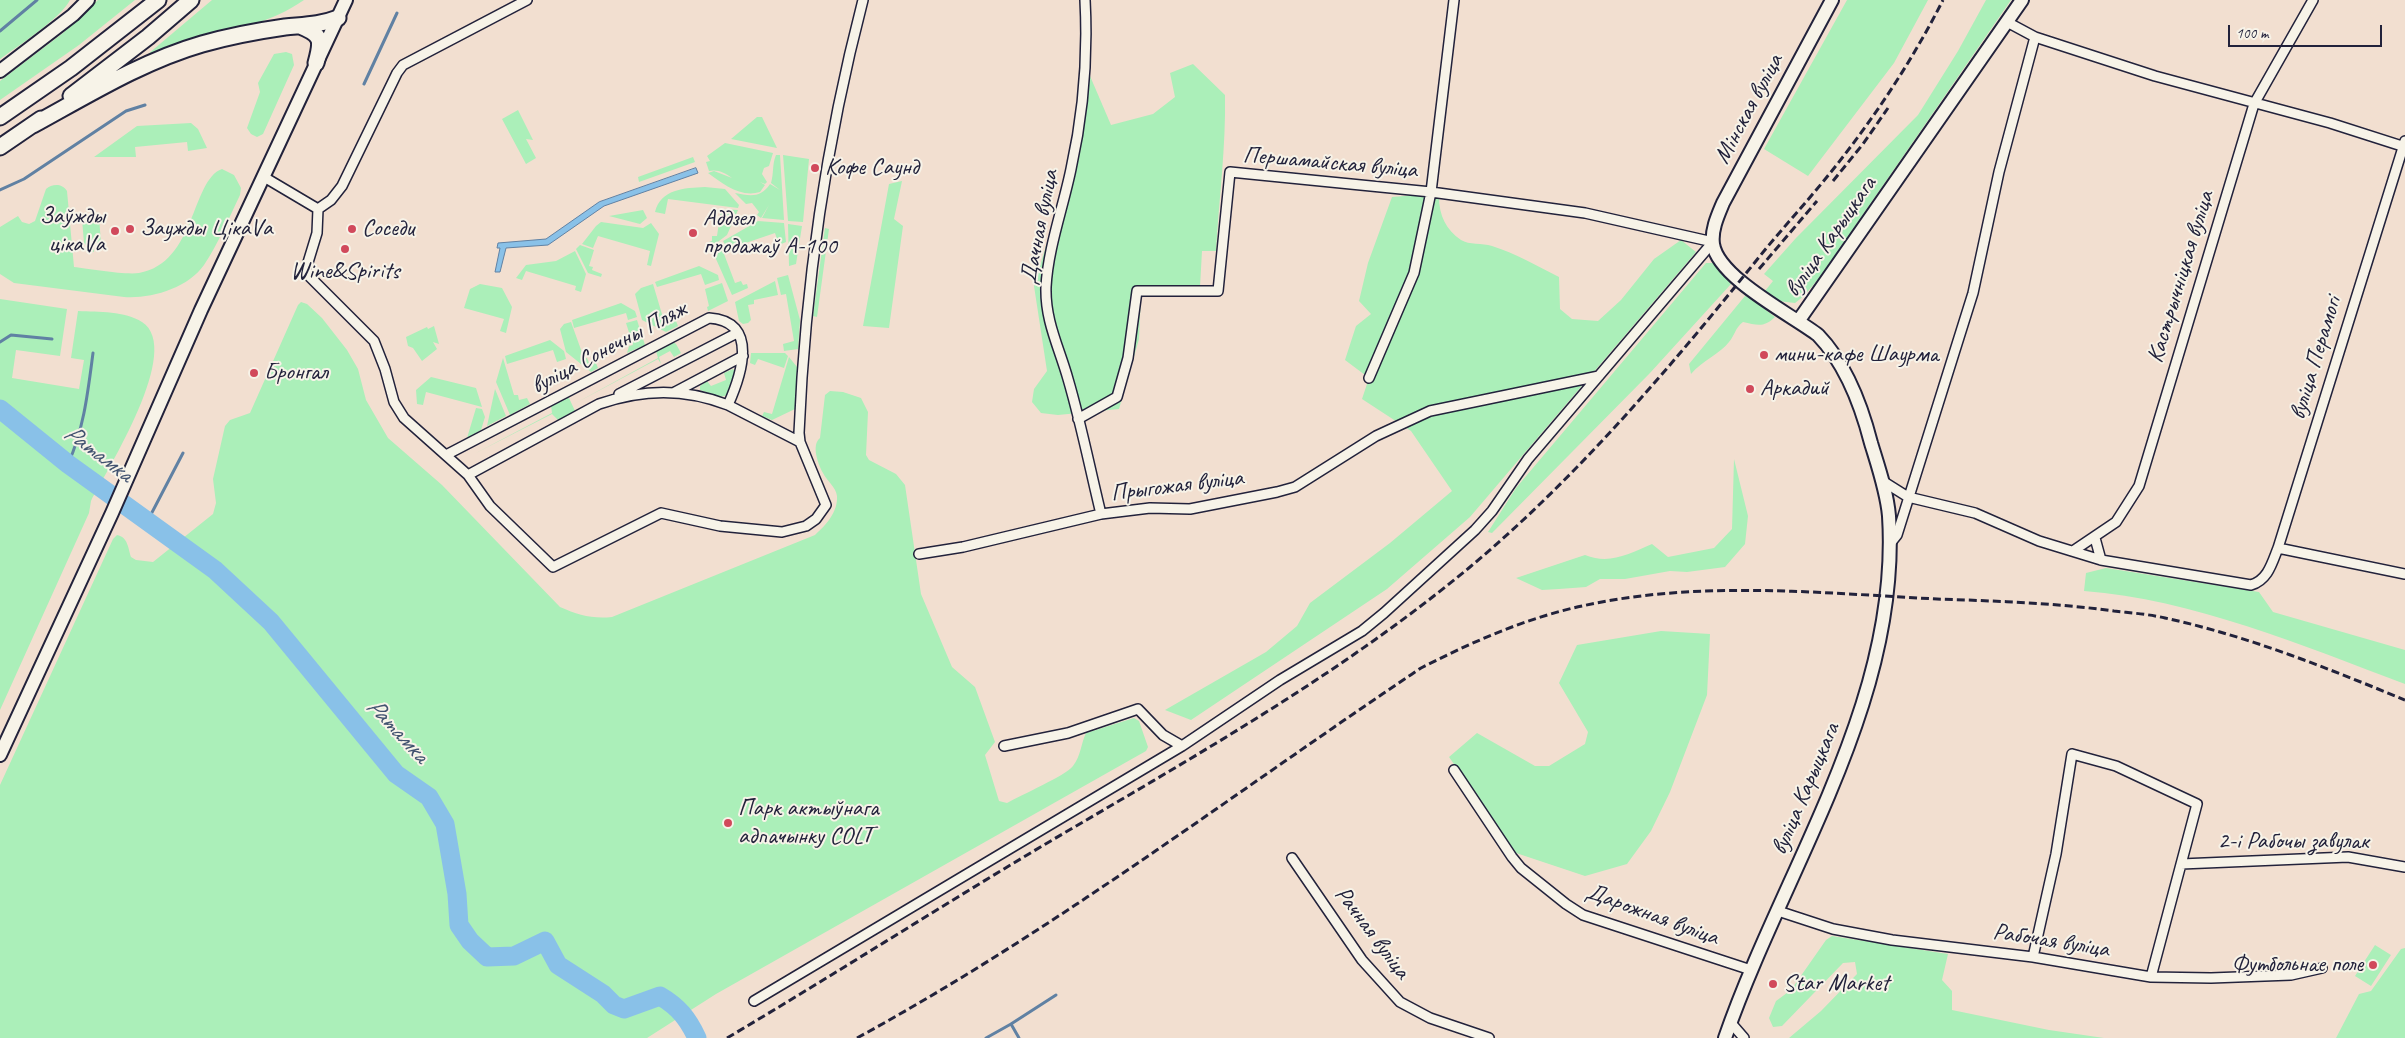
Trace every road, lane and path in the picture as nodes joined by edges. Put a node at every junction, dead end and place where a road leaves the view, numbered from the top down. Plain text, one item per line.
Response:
1 (88, 0) edge
2 (158, 0) edge
3 (191, 0) edge
4 (346, 0) edge
5 (527, 0) edge
6 (863, 0) edge
7 (1085, 0) edge
8 (1454, 0) edge
9 (1832, 0) edge
10 (2022, 0) edge
11 (2313, 0) edge
12 (338, 18) junction
13 (2007, 22) junction
14 (300, 26) junction
15 (2035, 37) junction
16 (316, 63) junction
17 (0, 71) edge
18 (2254, 104) junction
19 (0, 116) edge
20 (33, 125) junction
21 (2404, 145) edge
22 (0, 146) edge
23 (264, 177) junction
24 (1431, 192) junction
25 (318, 209) junction
26 (1712, 242) junction
27 (1799, 320) junction
28 (738, 333) junction
29 (743, 356) junction
30 (1599, 376) junction
31 (1370, 378) dead end
32 (675, 392) junction
33 (599, 404) junction
34 (728, 405) junction
35 (1078, 419) junction
36 (800, 442) junction
37 (446, 455) junction
38 (468, 475) junction
39 (1881, 480) junction
40 (1908, 497) junction
41 (1101, 514) junction
42 (2095, 538) junction
43 (1889, 545) junction
44 (2278, 548) junction
45 (2073, 551) junction
46 (919, 554) dead end
47 (2101, 560) junction
48 (2405, 574) edge
49 (1004, 746) dead end
50 (1182, 746) junction
51 (0, 755) edge
52 (1454, 770) dead end
53 (1292, 858) dead end
54 (2181, 864) junction
55 (2405, 867) edge
56 (1778, 911) junction
57 (2033, 957) junction
58 (2322, 968) dead end
59 (1751, 970) junction
60 (2151, 977) junction
61 (754, 1001) dead end
62 (1731, 1023) junction
63 (1489, 1038) edge
64 (1726, 1038) edge
65 (1744, 1038) edge

1 - 17 street
2 - 19 highway
3 - 20 highway
4 - 12 street
5 - 25 street
6 - 36 street
7 - 35 street, Дачная вуліца
8 - 24 street
9 - 26 street, Мінская вуліца
10 - 13 street, вуліца Карыцкага
11 - 18 street, Кастрычніцкая вуліца
12 - 14 highway
12 - 16 street
13 - 15 street
13 - 27 street, вуліца Карыцкага
14 - 16 highway
14 - 20 highway
15 - 18 street
15 - 40 street, вуліца Карыцкага
16 - 23 street
18 - 21 street
18 - 42 street, Кастрычніцкая вуліца
20 - 22 highway
21 - 44 street, вуліца Перамогі
23 - 25 street
23 - 51 street
24 - 26 street, Першамайская вуліца
24 - 31 street
24 - 35 street, Першамайская вуліца
25 - 37 street
26 - 27 street
26 - 30 street
27 - 39 street, вуліца Карыцкага
28 - 29 street
28 - 33 street
28 - 37 street, вуліца Сонечны Пляж
29 - 32 street
29 - 34 street
30 - 41 street, Прыгожая вуліца
30 - 50 street
32 - 33 street, вуліца Сонечны Пляж
32 - 34 street, вуліца Сонечны Пляж
33 - 38 street, вуліца Сонечны Пляж
34 - 36 street, вуліца Сонечны Пляж
35 - 41 street, Дачная вуліца
36 - 38 street
37 - 38 street
39 - 40 street
39 - 43 street, вуліца Карыцкага
40 - 43 street, вуліца Карыцкага
40 - 45 street
41 - 46 street, Прыгожая вуліца
42 - 45 street, Кастрычніцкая вуліца
42 - 47 street
43 - 56 street, вуліца Карыцкага
44 - 47 street, вуліца Перамогі
44 - 48 street
45 - 47 street
49 - 50 street
50 - 61 street
52 - 59 street, Дарожная вуліца
53 - 63 street, Рачная вуліца
54 - 55 street, 2-і Рабочы завулак
54 - 57 street, 2-і Рабочы завулак
54 - 60 street, 2-і Рабочы завулак
56 - 57 street, Рабочая вуліца
56 - 59 street, вуліца Карыцкага
57 - 60 street, Рабочая вуліца
58 - 60 street, Рабочая вуліца
59 - 62 street, вуліца Карыцкага
62 - 64 street, вуліца Карыцкага
62 - 65 street

